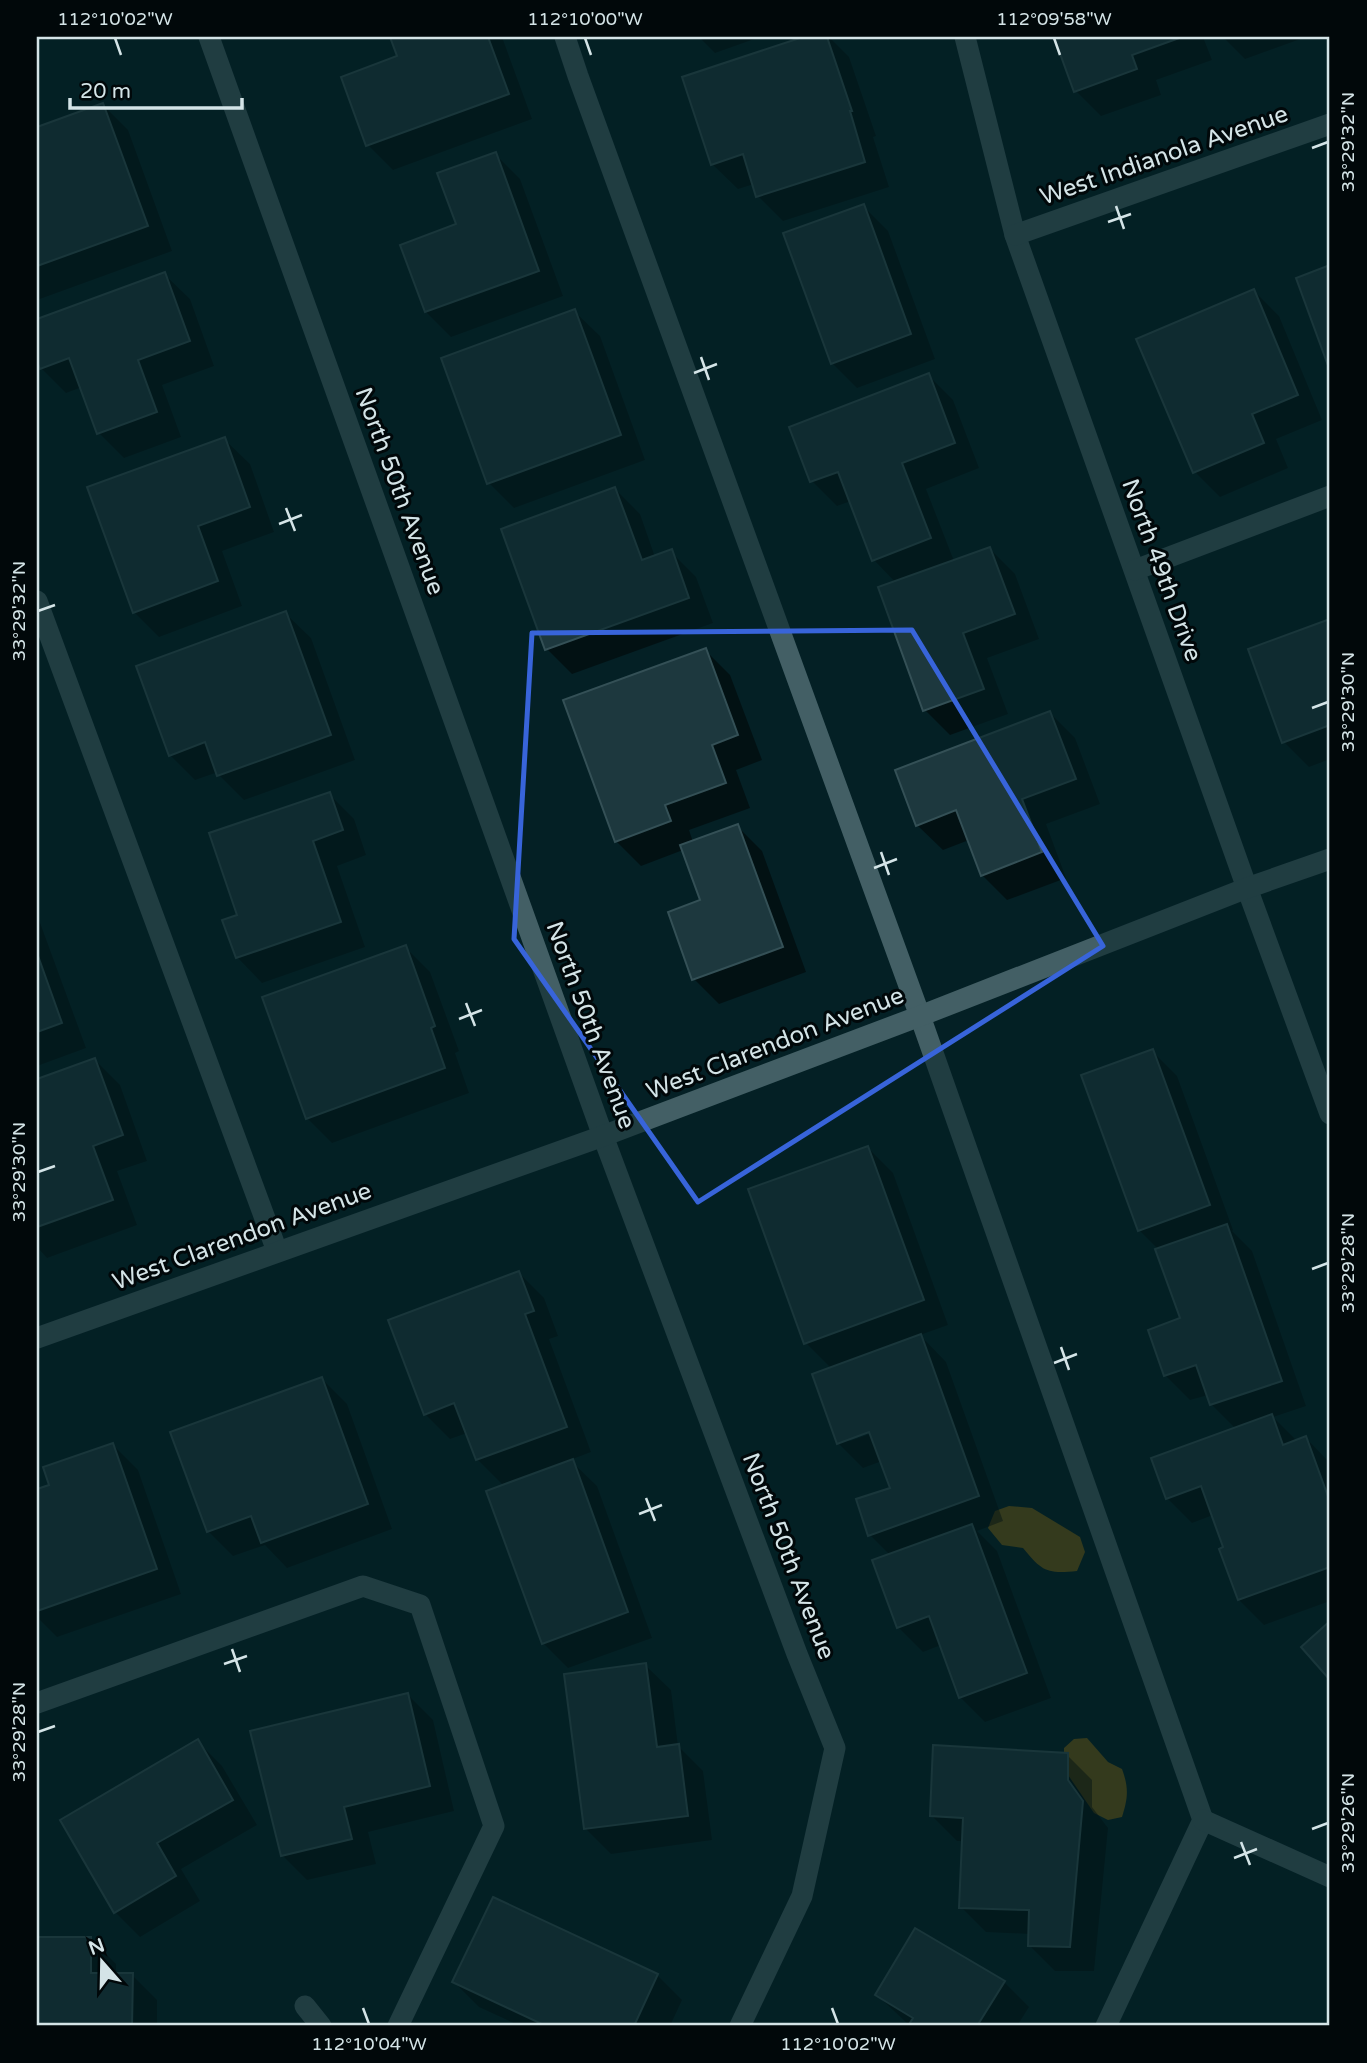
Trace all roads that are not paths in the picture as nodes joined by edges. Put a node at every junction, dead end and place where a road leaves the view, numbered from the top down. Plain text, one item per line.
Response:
1 (209, 37) edge
2 (565, 37) edge
3 (965, 37) edge
4 (1330, 124) edge
5 (1015, 235) junction
6 (1330, 496) edge
7 (1135, 570) junction
8 (37, 601) edge
9 (1330, 859) edge
10 (1247, 888) junction
11 (920, 1016) junction
12 (1330, 1114) edge
13 (603, 1136) junction
14 (277, 1251) junction
15 (37, 1338) edge
16 (37, 1703) edge
17 (1203, 1820) junction
18 (1330, 1877) edge
19 (305, 2007) dead end
20 (321, 2026) edge
21 (398, 2026) edge
22 (740, 2026) edge
23 (1106, 2026) edge

1 - 13 street, North 50th Avenue
2 - 11 street
3 - 5 street, North 49th Drive
4 - 5 street, West Indianola Avenue
5 - 7 street, North 49th Drive
6 - 7 street
7 - 10 street, North 49th Drive
8 - 14 street
9 - 10 street, West Clarendon Avenue
10 - 11 street, West Clarendon Avenue
10 - 12 street, North 49th Drive
11 - 13 street, West Clarendon Avenue
11 - 17 street
13 - 14 street, West Clarendon Avenue
13 - 22 street, North 50th Avenue
14 - 15 street, West Clarendon Avenue
16 - 21 street
17 - 18 street
17 - 23 street
19 - 20 street

